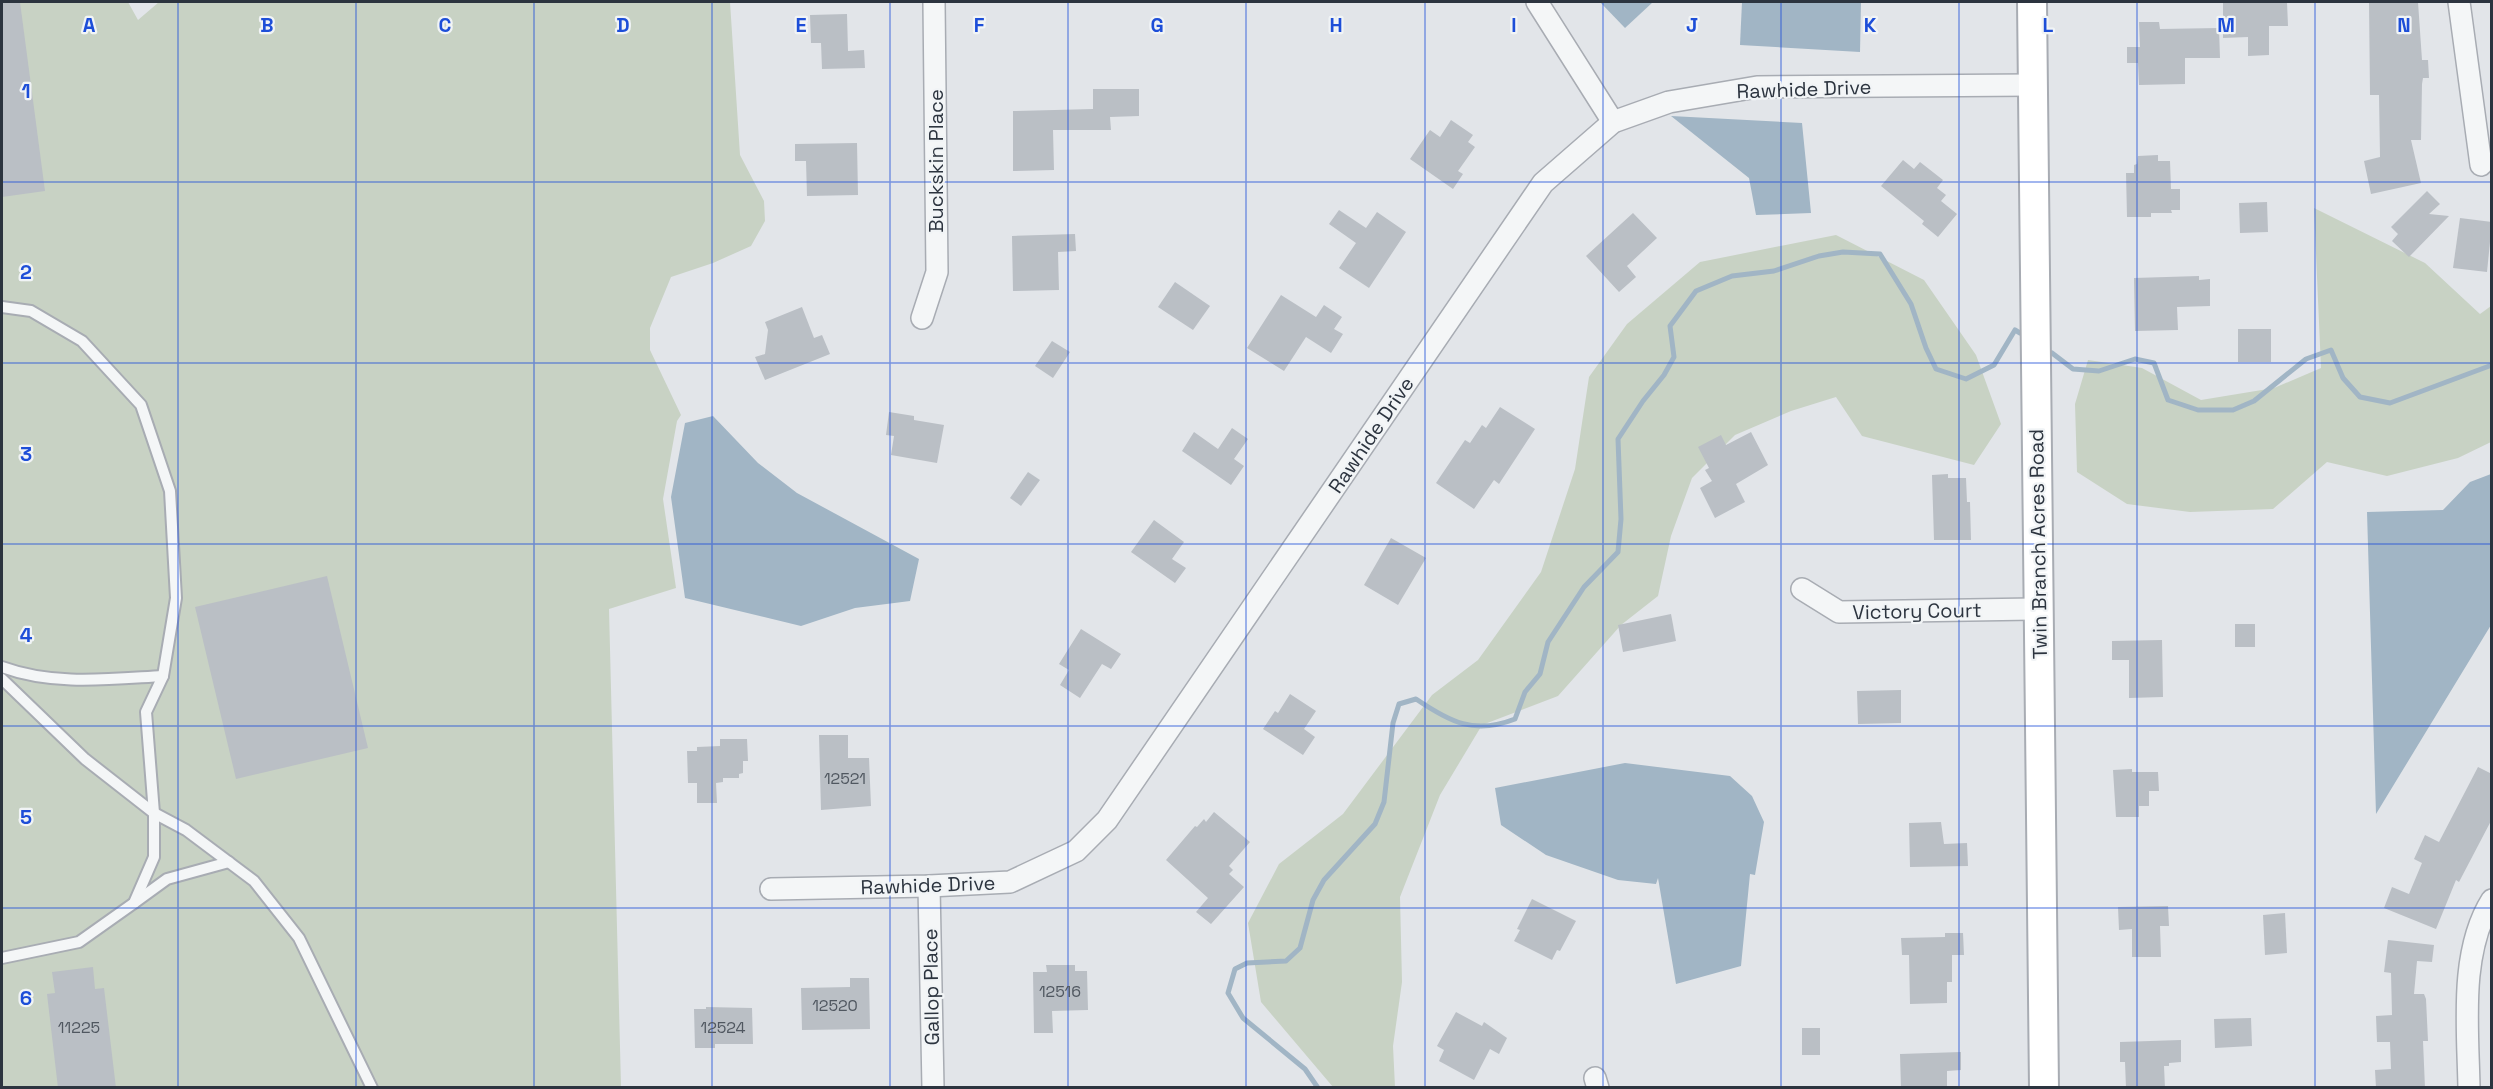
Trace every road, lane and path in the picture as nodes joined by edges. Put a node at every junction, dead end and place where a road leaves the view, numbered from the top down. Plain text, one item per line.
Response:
1 (934, 2) edge
2 (1537, 2) edge
3 (2032, 2) edge
4 (2459, 2) edge
5 (2033, 85) junction
6 (1612, 122) junction
7 (2481, 165) dead end
8 (2, 307) edge
9 (922, 318) dead end
10 (1802, 589) dead end
11 (2039, 609) junction
12 (2, 668) edge
13 (163, 676) junction
14 (2, 679) edge
15 (154, 813) junction
16 (229, 862) junction
17 (929, 886) junction
18 (771, 889) dead end
19 (2492, 900) edge
20 (134, 903) junction
21 (2, 958) edge
22 (372, 1088) edge
23 (933, 1088) edge
24 (2044, 1088) edge
25 (2469, 1088) edge

1 - 9 street, Buckskin Place
2 - 6 street
3 - 5 street, Twin Branch Acres Road
4 - 7 street
5 - 6 street, Rawhide Drive
5 - 11 street, Twin Branch Acres Road
6 - 17 street, Rawhide Drive
8 - 13 lane
10 - 11 street, Victory Court
11 - 24 street, Twin Branch Acres Road
12 - 13 lane
13 - 15 lane
14 - 15 lane
15 - 16 lane
15 - 20 lane
16 - 20 lane
16 - 22 lane
17 - 18 street, Rawhide Drive
17 - 23 street, Gallop Place
19 - 25 street
20 - 21 lane

